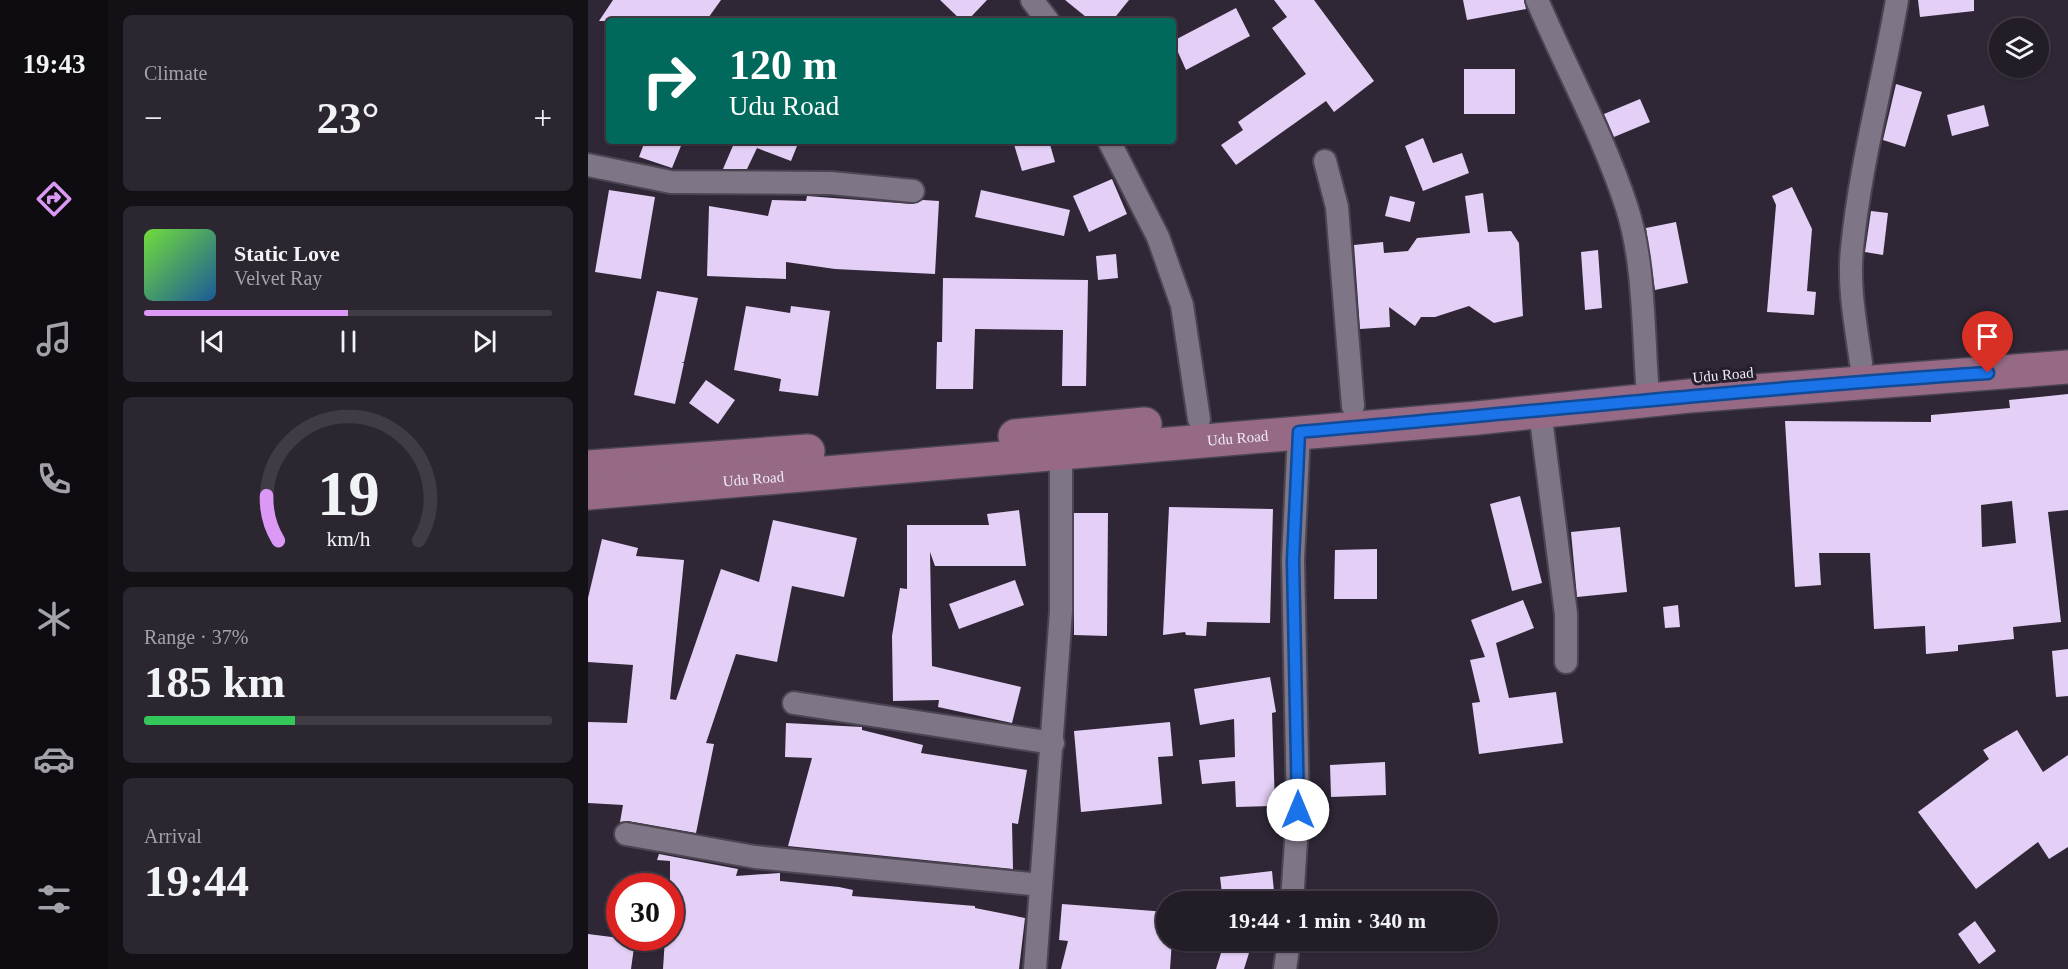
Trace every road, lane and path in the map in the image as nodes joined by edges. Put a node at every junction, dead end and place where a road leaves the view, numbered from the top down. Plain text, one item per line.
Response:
1 (1032, 0) edge
2 (1537, 0) edge
3 (1897, 0) edge
4 (1046, 18) edge
5 (1111, 144) edge
6 (1325, 161) dead end
7 (588, 165) edge
8 (913, 191) dead end
9 (2068, 346) edge
10 (1861, 363) junction
11 (2068, 367) edge
12 (1647, 382) junction
13 (1353, 406) junction
14 (1540, 411) junction
15 (1199, 419) junction
16 (1299, 432) junction
17 (1061, 454) junction
18 (588, 467) edge
19 (588, 493) edge
20 (1566, 662) dead end
21 (794, 703) dead end
22 (1053, 743) junction
23 (627, 834) dead end
24 (1041, 885) junction
25 (1293, 891) edge
26 (1287, 951) edge
27 (1035, 969) edge
28 (1285, 969) edge

1 - 4 street
2 - 12 street
3 - 10 street
5 - 15 street
6 - 13 street
7 - 8 street
9 - 10 main road, Udu Road
10 - 12 main road, Udu Road
11 - 14 main road, Udu Road
12 - 13 main road, Udu Road
13 - 15 main road, Udu Road
14 - 16 main road, Udu Road
14 - 20 street
15 - 18 main road, Udu Road
16 - 17 main road, Udu Road
16 - 25 street
17 - 19 main road, Udu Road
17 - 22 street
21 - 22 street
22 - 24 street
23 - 24 street
24 - 27 street
26 - 28 street

